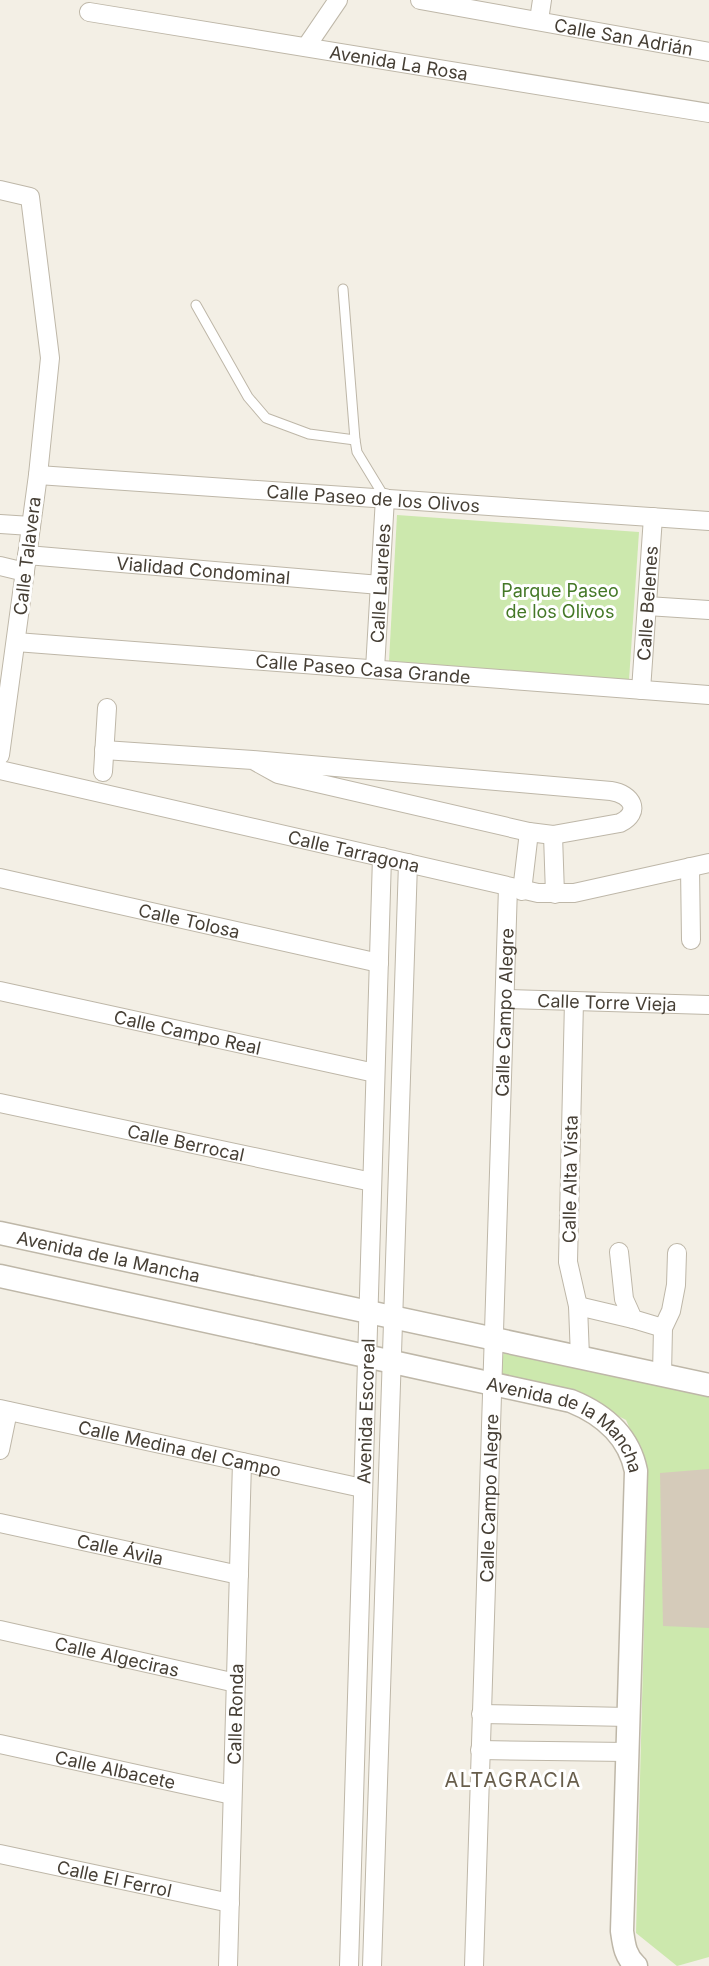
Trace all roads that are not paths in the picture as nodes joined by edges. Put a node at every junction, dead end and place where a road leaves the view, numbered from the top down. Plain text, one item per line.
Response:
1 (338, 0) edge
2 (420, 0) edge
3 (542, 0) edge
4 (89, 12) dead end
5 (539, 20) junction
6 (306, 47) junction
7 (709, 52) edge
8 (709, 113) edge
9 (0, 190) edge
10 (343, 289) dead end
11 (196, 305) dead end
12 (355, 440) junction
13 (38, 475) junction
14 (385, 498) junction
15 (653, 517) junction
16 (709, 521) edge
17 (0, 524) edge
18 (31, 526) junction
19 (26, 563) junction
20 (0, 566) edge
21 (380, 585) junction
22 (647, 606) junction
23 (709, 610) edge
24 (16, 642) junction
25 (375, 669) junction
26 (641, 690) junction
27 (709, 695) edge
28 (107, 708) dead end
29 (104, 750) junction
30 (0, 755) edge
31 (253, 760) junction
32 (353, 769) junction
33 (0, 770) edge
34 (104, 772) dead end
35 (349, 790) junction
36 (529, 832) junction
37 (553, 835) junction
38 (382, 857) junction
39 (408, 863) junction
40 (709, 863) edge
41 (690, 867) junction
42 (0, 878) edge
43 (515, 889) junction
44 (555, 894) junction
45 (691, 940) dead end
46 (379, 963) junction
47 (0, 991) edge
48 (505, 999) junction
49 (574, 1001) junction
50 (709, 1005) edge
51 (375, 1073) junction
52 (0, 1103) edge
53 (372, 1182) junction
54 (0, 1233) edge
55 (619, 1252) dead end
56 (677, 1253) dead end
57 (0, 1276) edge
58 (578, 1306) junction
59 (367, 1311) junction
60 (394, 1316) junction
61 (633, 1319) junction
62 (663, 1328) junction
63 (493, 1337) junction
64 (366, 1356) junction
65 (580, 1357) junction
66 (392, 1361) junction
67 (663, 1374) junction
68 (491, 1382) junction
69 (709, 1385) edge
70 (4, 1410) edge
71 (0, 1450) edge
72 (242, 1462) junction
73 (362, 1488) junction
74 (0, 1524) edge
75 (239, 1575) junction
76 (0, 1629) edge
77 (236, 1683) junction
78 (481, 1714) junction
79 (628, 1717) junction
80 (0, 1744) edge
81 (480, 1750) junction
82 (627, 1752) junction
83 (232, 1795) junction
84 (0, 1854) edge
85 (230, 1903) junction
86 (228, 1966) edge
87 (348, 1966) edge
88 (372, 1966) edge
89 (474, 1966) edge
90 (636, 1966) edge

1 - 6 street
2 - 5 street, Calle San Adrián
3 - 5 street
4 - 6 street, Avenida La Rosa
5 - 7 street, Calle San Adrián
6 - 8 street, Avenida La Rosa
9 - 13 street, Calle Talavera
10 - 12 lane
11 - 12 lane
12 - 14 lane
13 - 14 street, Calle Paseo de los Olivos
13 - 18 street, Calle Talavera
14 - 15 street, Calle Paseo de los Olivos
14 - 21 street, Calle Laureles
15 - 16 street, Calle Paseo de los Olivos
15 - 22 street, Calle Belenes
17 - 18 street
18 - 19 street, Calle Talavera
19 - 20 street
19 - 21 street, Vialidad Condominal
19 - 24 street, Calle Talavera
21 - 25 street, Calle Laureles
22 - 23 street
22 - 26 street, Calle Belenes
24 - 25 street, Calle Paseo Casa Grande
24 - 30 street, Calle Talavera
25 - 26 street, Calle Paseo Casa Grande
26 - 27 street, Calle Paseo Casa Grande
28 - 29 street
29 - 31 street
29 - 34 street
31 - 32 street
31 - 35 street
32 - 35 street
32 - 37 street
33 - 38 street, Calle Tarragona
35 - 36 street
36 - 37 street
36 - 43 street, Calle Campo Alegre
37 - 44 street
38 - 39 street, Calle Tarragona
38 - 46 street, Avenida Escoreal
39 - 43 street, Calle Tarragona
39 - 60 street, Avenida Escoreal
40 - 41 street, Calle Tarragona
41 - 44 street, Calle Tarragona
41 - 45 street
42 - 46 street, Calle Tolosa
43 - 44 street, Calle Tarragona
43 - 48 street, Calle Campo Alegre
46 - 51 street, Avenida Escoreal
47 - 51 street, Calle Campo Real
48 - 49 street, Calle Torre Vieja
48 - 63 street, Calle Campo Alegre
49 - 50 street, Calle Torre Vieja
49 - 58 street, Calle Alta Vista
51 - 53 street, Avenida Escoreal
52 - 53 street, Calle Berrocal
53 - 59 street, Avenida Escoreal
54 - 59 street, Avenida de la Mancha
55 - 61 street
56 - 62 street
57 - 64 street, Avenida de la Mancha
58 - 61 street
58 - 65 street, Calle Alta Vista
59 - 60 street, Avenida de la Mancha
59 - 64 street, Avenida Escoreal
60 - 63 street, Avenida de la Mancha
60 - 66 street, Avenida Escoreal
61 - 62 street
62 - 67 street
63 - 65 street, Avenida de la Mancha
63 - 68 street, Calle Campo Alegre
64 - 66 street, Avenida de la Mancha
64 - 73 street, Avenida Escoreal
65 - 67 street, Avenida de la Mancha
66 - 68 street, Avenida de la Mancha
66 - 88 street, Avenida Escoreal
67 - 69 street, Avenida de la Mancha
68 - 78 street, Calle Campo Alegre
68 - 79 street, Avenida de la Mancha
70 - 71 street
70 - 72 street, Calle Medina del Campo
72 - 73 street, Calle Medina del Campo
72 - 75 street, Calle Ronda
73 - 87 street, Avenida Escoreal
74 - 75 street, Calle Ávila
75 - 77 street, Calle Ronda
76 - 77 street, Calle Algeciras
77 - 83 street, Calle Ronda
78 - 79 street
78 - 81 street, Calle Campo Alegre
79 - 82 street, Avenida de la Mancha
80 - 83 street, Calle Albacete
81 - 82 street
81 - 89 street, Calle Campo Alegre
82 - 90 street, Avenida de la Mancha
83 - 85 street, Calle Ronda
84 - 85 street, Calle El Ferrol
85 - 86 street, Calle Ronda

